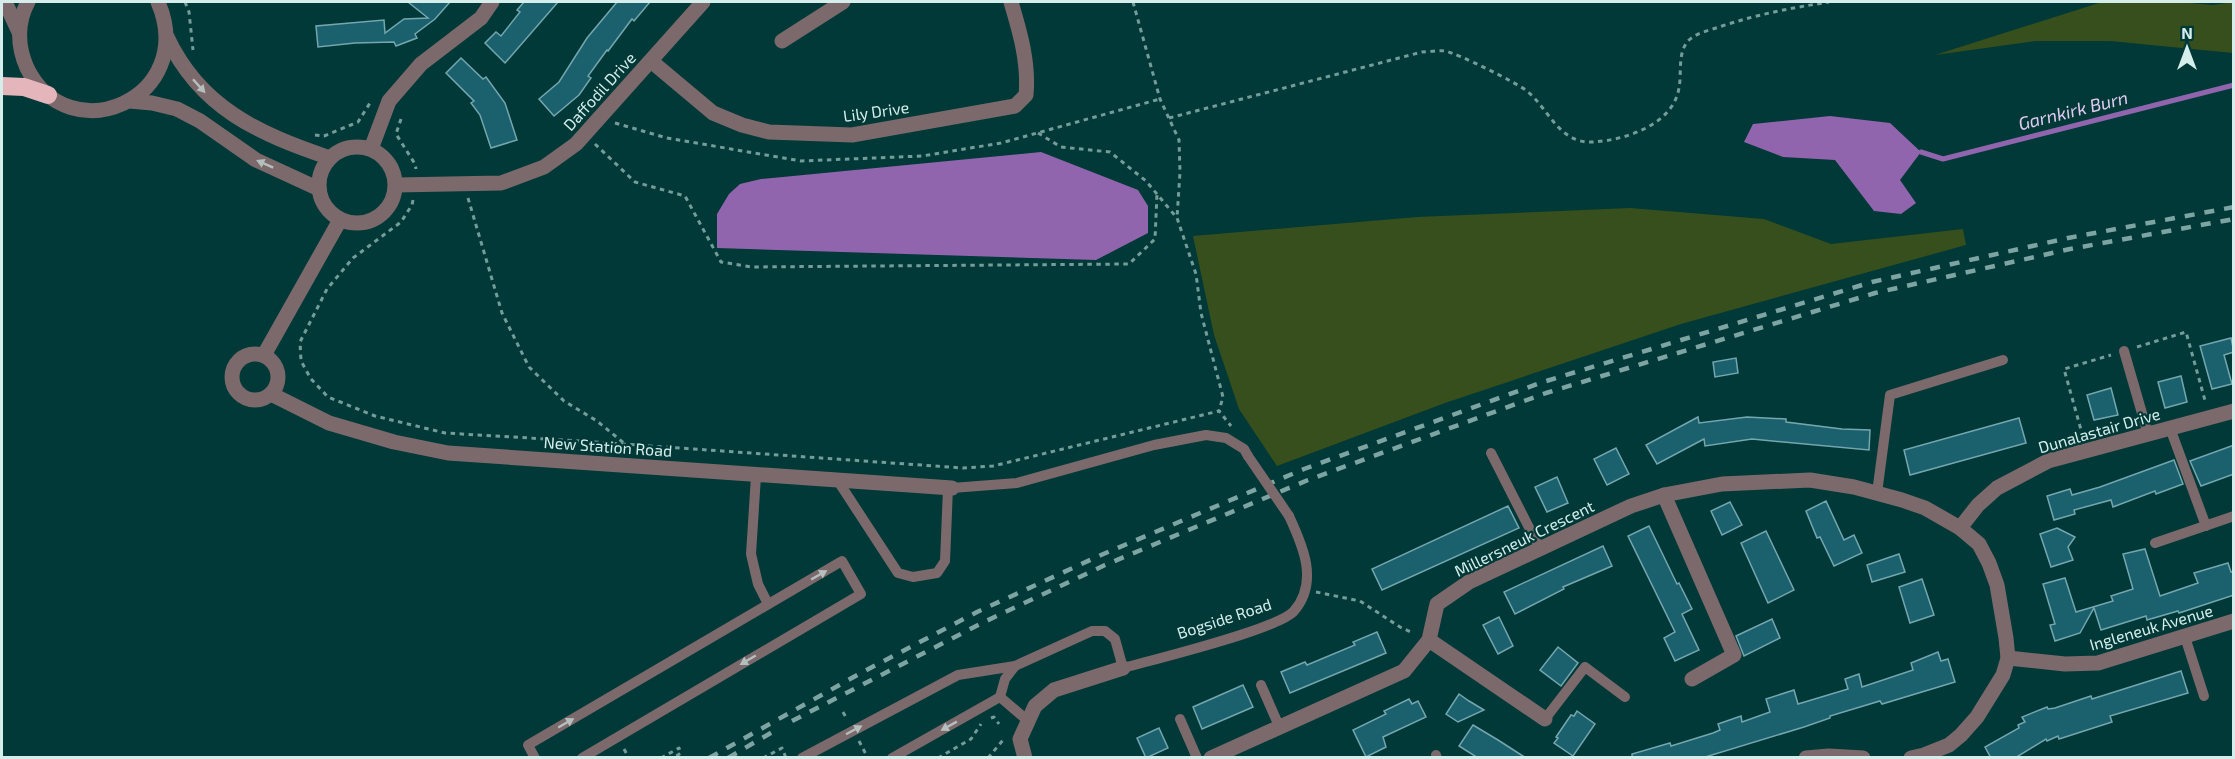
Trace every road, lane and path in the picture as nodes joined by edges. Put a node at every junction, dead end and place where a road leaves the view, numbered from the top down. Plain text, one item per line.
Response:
1 (5, 2) edge
2 (28, 2) edge
3 (158, 2) edge
4 (185, 2) edge
5 (492, 2) edge
6 (703, 2) edge
7 (843, 2) edge
8 (1011, 2) edge
9 (1133, 2) edge
10 (1829, 2) edge
11 (19, 32) junction
12 (167, 37) junction
13 (783, 41) dead end
14 (197, 58) dead end
15 (651, 61) junction
16 (2, 86) edge
17 (48, 95) junction
18 (130, 101) junction
19 (389, 101) junction
20 (1169, 118) junction
21 (307, 133) dead end
22 (1037, 133) dead end
23 (585, 134) junction
24 (371, 149) junction
25 (330, 158) junction
26 (463, 184) junction
27 (396, 185) junction
28 (416, 185) junction
29 (319, 189) junction
30 (1157, 194) junction
31 (1177, 218) junction
32 (340, 220) junction
33 (2124, 351) dead end
34 (264, 356) junction
35 (2004, 360) dead end
36 (271, 394) junction
37 (1219, 411) junction
38 (2234, 411) edge
39 (2170, 428) junction
40 (2148, 434) junction
41 (625, 444) junction
42 (1246, 452) junction
43 (1491, 453) dead end
44 (756, 476) junction
45 (838, 481) junction
46 (950, 488) junction
47 (1877, 493) junction
48 (1664, 495) junction
49 (2234, 516) edge
50 (2206, 526) junction
51 (1960, 528) junction
52 (2155, 543) dead end
53 (1540, 549) junction
54 (1305, 591) junction
55 (768, 604) junction
56 (2234, 621) edge
57 (2185, 637) junction
58 (1429, 640) junction
59 (2008, 658) junction
60 (1015, 666) junction
61 (1123, 668) junction
62 (1692, 680) dead end
63 (1261, 685) dead end
64 (2204, 696) dead end
65 (1000, 697) junction
66 (1625, 697) dead end
67 (1545, 718) joint
68 (1180, 719) dead end
69 (1027, 720) junction
70 (999, 724) dead end
71 (1279, 726) junction
72 (1003, 740) dead end
73 (1217, 756) edge
74 (535, 758) edge
75 (582, 758) edge
76 (661, 758) edge
77 (673, 758) edge
78 (763, 758) edge
79 (786, 758) edge
80 (802, 758) edge
81 (892, 758) edge
82 (938, 758) edge
83 (988, 758) edge
84 (1025, 758) edge
85 (1197, 758) edge
86 (1806, 758) edge
87 (1863, 758) edge
88 (1911, 758) edge

1 - 11 street
2 - 11 street
3 - 12 street
4 - 14 path
5 - 19 street
6 - 15 street, Daffodil Drive
7 - 13 street
8 - 15 street, Lily Drive
9 - 20 path
10 - 20 path
11 - 17 street
12 - 18 street
12 -> 25 street
15 - 23 street, Daffodil Drive
16 - 17 highway
17 - 18 street
29 -> 18 street
19 - 21 path
19 - 24 street
19 - 28 path
20 - 31 path
22 - 30 path
23 - 26 street, Daffodil Drive
23 - 30 path
24 - 25 street
24 - 27 street
25 - 29 street
26 - 28 street, Daffodil Drive
26 - 41 path
27 - 28 street, Daffodil Drive
27 - 32 street
28 - 41 path
29 - 32 street
30 - 31 path
31 - 37 path
32 - 34 street
33 - 40 lane
34 - 36 street
34 - 36 street
35 - 47 lane
36 - 44 street, New Station Road
37 - 41 path
37 - 42 path
38 - 39 street, Dunalastair Drive
39 - 40 street, Dunalastair Drive
39 - 50 lane
40 - 51 street, Dunalastair Drive
42 - 46 lane
42 - 54 lane, bridge
43 - 53 lane
44 - 45 street, New Station Road
44 - 55 lane
45 - 46 street, New Station Road
45 - 46 lane
47 - 48 street, Millersneuk Crescent
47 - 51 street, Millersneuk Crescent
48 - 53 street, Millersneuk Crescent
48 - 62 street
49 - 50 lane
50 - 52 lane
51 - 59 street, Millersneuk Crescent
53 - 58 street, Millersneuk Crescent
54 - 58 path
54 - 61 lane, Bogside Road
74 -> 55 lane
55 -> 75 lane
56 - 57 street, Ingleneuk Avenue
57 - 59 street, Ingleneuk Avenue
57 - 64 lane
58 - 67 street
58 - 71 street, Millersneuk Crescent
59 - 88 street, Millersneuk Crescent
60 - 61 lane
60 - 65 lane
80 -> 60 lane
61 - 69 street, Bogside Road
63 - 71 lane
65 - 69 lane
65 -> 81 lane
66 - 67 lane
68 - 85 lane
69 - 84 street
70 - 82 path
71 - 73 street, Millersneuk Crescent
72 - 83 path
76 - 77 path
78 - 79 path
86 - 87 street

